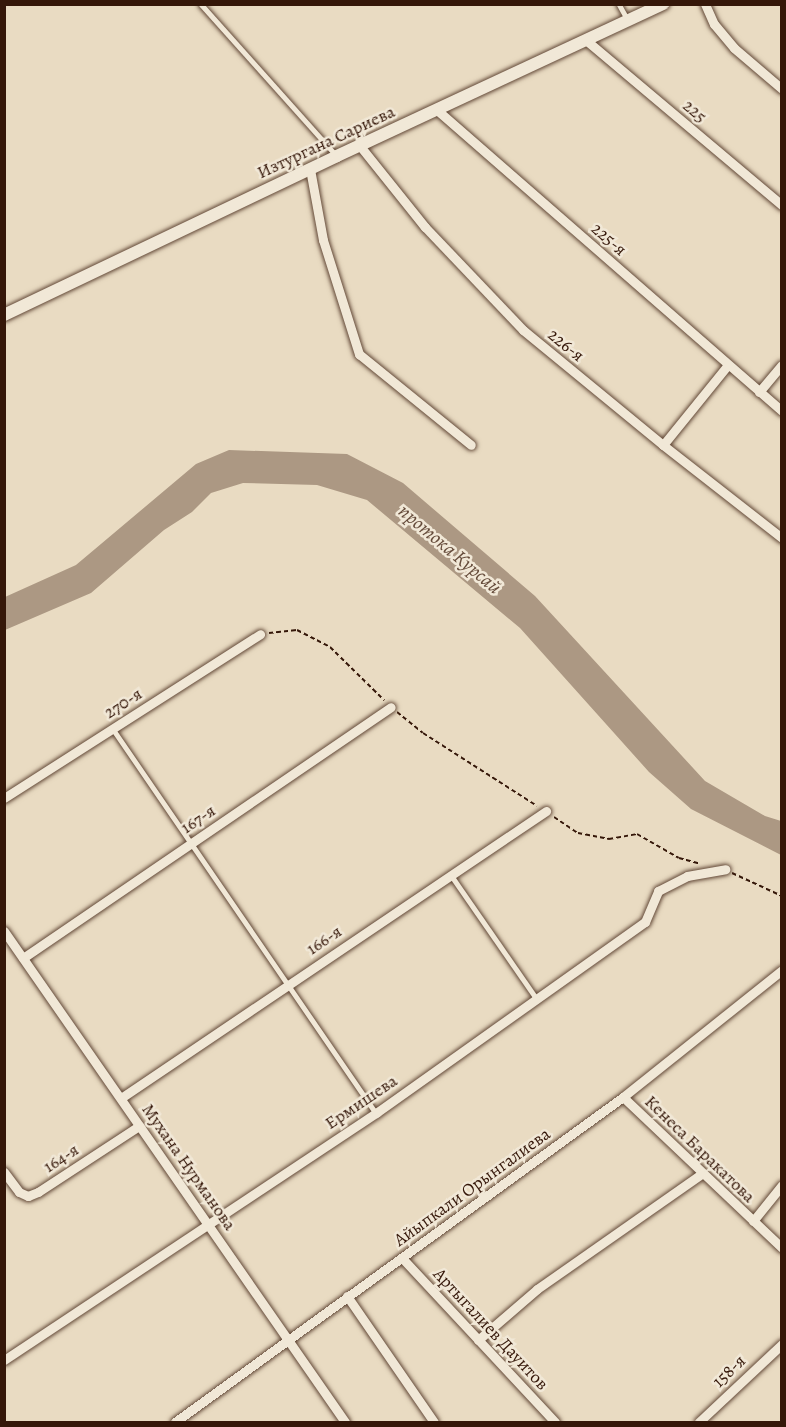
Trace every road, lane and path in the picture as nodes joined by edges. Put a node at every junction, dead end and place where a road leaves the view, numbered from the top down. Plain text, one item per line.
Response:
1 (201, 4) edge
2 (619, 4) edge
3 (663, 4) edge
4 (705, 4) edge
5 (629, 22) junction
6 (587, 41) junction
7 (782, 89) edge
8 (437, 110) junction
9 (360, 146) junction
10 (337, 156) junction
11 (310, 169) junction
12 (782, 205) edge
13 (4, 315) edge
14 (782, 365) edge
15 (727, 366) junction
16 (759, 392) junction
17 (782, 411) edge
18 (471, 445) dead end
19 (663, 445) junction
20 (782, 538) edge
21 (260, 634) joint
22 (391, 707) junction
23 (113, 729) junction
24 (4, 798) edge
25 (546, 812) junction
26 (191, 844) junction
27 (702, 864) dead end
28 (725, 869) joint
29 (450, 874) junction
30 (782, 896) edge
31 (4, 931) edge
32 (23, 958) junction
33 (782, 970) edge
34 (288, 984) junction
35 (537, 999) junction
36 (623, 1097) junction
37 (121, 1098) junction
38 (376, 1113) junction
39 (139, 1126) junction
40 (4, 1172) edge
41 (701, 1174) junction
42 (782, 1185) edge
43 (753, 1221) junction
44 (208, 1222) junction
45 (782, 1248) edge
46 (403, 1258) junction
47 (346, 1296) junction
48 (287, 1339) junction
49 (478, 1340) junction
50 (782, 1344) edge
51 (4, 1360) edge
52 (175, 1422) edge
53 (345, 1422) edge
54 (434, 1422) edge
55 (555, 1422) edge
56 (699, 1422) edge

1 - 10 lane
2 - 5 lane
3 - 5 street, Изтургана Сариева
4 - 7 street
5 - 6 street, Изтургана Сариева
6 - 8 street, Изтургана Сариева
6 - 12 street, 225
8 - 9 street, Изтургана Сариева
8 - 15 street, 225-я
9 - 10 street, Изтургана Сариева
9 - 19 street, 226-я
10 - 11 street, Изтургана Сариева
11 - 13 street, Изтургана Сариева
11 - 18 street
14 - 16 street
15 - 16 street, 225-я
15 - 19 street
16 - 17 street, 225-я
19 - 20 street, 226-я
21 - 22 path
21 - 23 street, 270-я
22 - 25 path
22 - 26 street, 167-я
23 - 24 street, 270-я
23 - 26 lane
25 - 27 path
25 - 29 street, 166-я
26 - 32 street, 167-я
26 - 34 lane
28 - 30 path
28 - 35 street, Ермишева
29 - 34 street, 166-я
29 - 35 lane
31 - 32 street, Мухана Нурманова
32 - 37 street, Мухана Нурманова
33 - 36 street, Айыпкали Орынгалиева
34 - 37 street, 166-я
34 - 38 lane
35 - 38 street, Ермишева
36 - 41 street, Кенеса Баракатова
36 - 46 street, Айыпкали Орынгалиева
37 - 39 street, Мухана Нурманова
38 - 44 street, Ермишева
39 - 40 street, 164-я
39 - 44 street, Мухана Нурманова
41 - 43 street, Кенеса Баракатова
41 - 49 street
42 - 43 street
43 - 45 street, Кенеса Баракатова
44 - 48 street, Мухана Нурманова
44 - 51 street, Ермишева
46 - 47 street, Айыпкали Орынгалиева
46 - 49 street, Артыгалиев Дауитов
47 - 48 street, Айыпкали Орынгалиева
47 - 54 street
48 - 52 street, Айыпкали Орынгалиева
48 - 53 street, Мухана Нурманова
49 - 55 street, Артыгалиев Дауитов
50 - 56 street, 158-я

